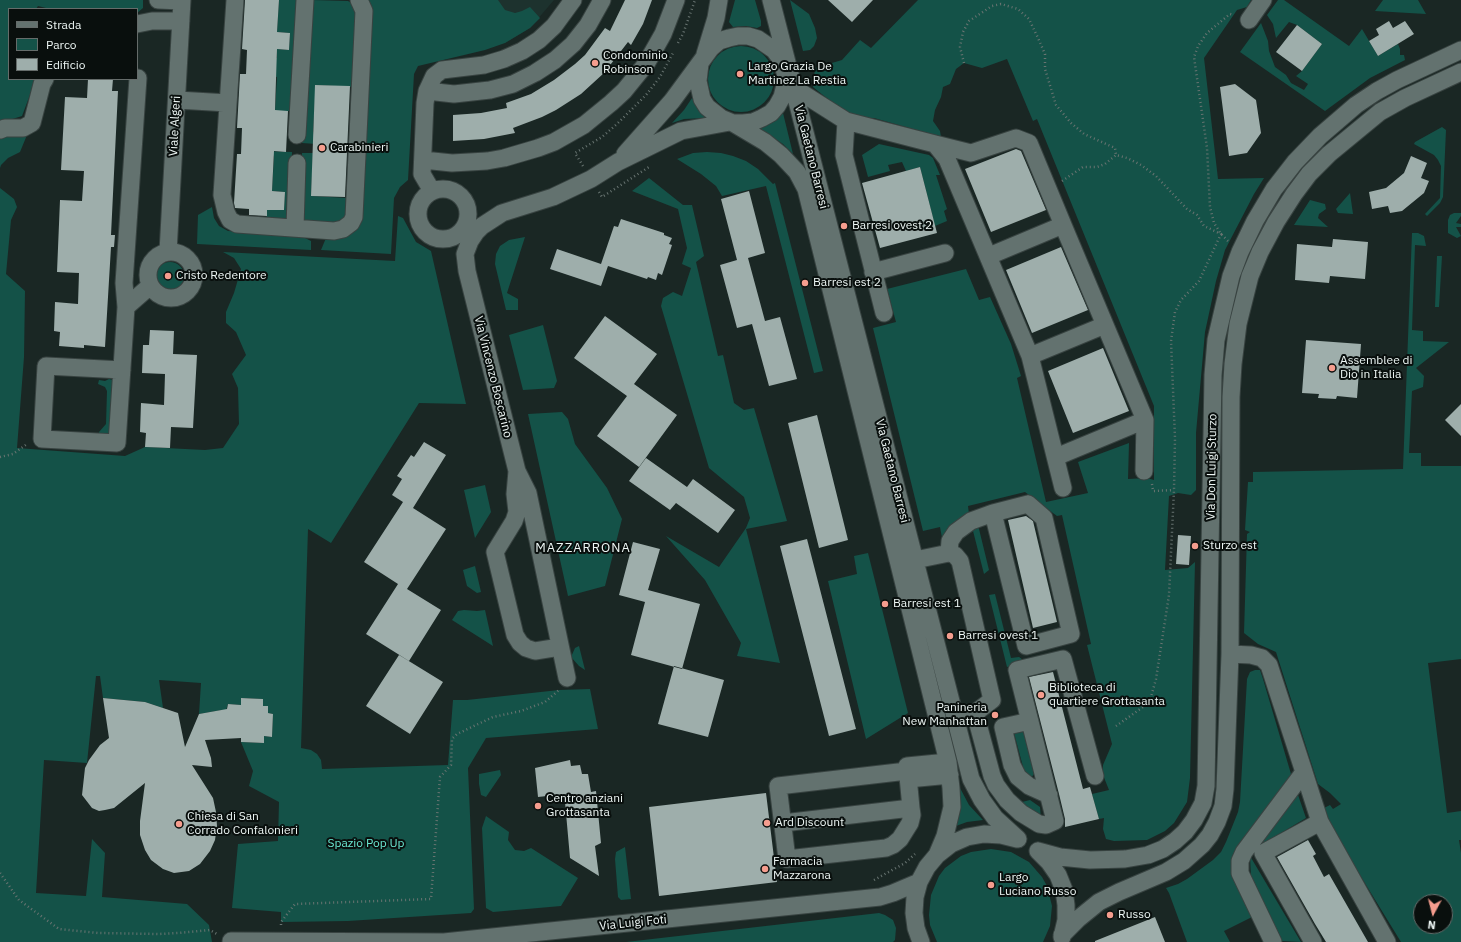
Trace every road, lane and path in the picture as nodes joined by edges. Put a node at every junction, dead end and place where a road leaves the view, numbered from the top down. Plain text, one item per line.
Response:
1 (158, 0) edge
2 (182, 0) edge
3 (235, 0) edge
4 (304, 0) edge
5 (359, 0) edge
6 (573, 0) edge
7 (602, 0) edge
8 (676, 0) edge
9 (695, 0) edge
10 (719, 0) edge
11 (771, 0) edge
12 (1263, 0) edge
13 (1249, 20) joint
14 (181, 21) junction
15 (138, 24) edge
16 (782, 45) junction
17 (677, 46) dead end
18 (1461, 50) edge
19 (673, 52) dead end
20 (703, 59) junction
21 (964, 63) dead end
22 (785, 70) junction
23 (1461, 72) edge
24 (44, 80) edge
25 (138, 80) edge
26 (426, 91) junction
27 (788, 92) junction
28 (177, 100) junction
29 (228, 103) junction
30 (821, 104) junction
31 (846, 121) junction
32 (731, 122) junction
33 (803, 126) junction
34 (0, 130) edge
35 (297, 135) dead end
36 (935, 144) junction
37 (1116, 156) junction
38 (423, 160) junction
39 (618, 162) junction
40 (297, 163) dead end
41 (642, 171) dead end
42 (591, 179) junction
43 (432, 191) junction
44 (1048, 191) junction
45 (467, 207) junction
46 (502, 213) junction
47 (1063, 225) junction
48 (295, 228) junction
49 (1221, 234) junction
50 (454, 237) junction
51 (168, 252) junction
52 (945, 252) dead end
53 (1240, 252) junction
54 (465, 254) junction
55 (988, 256) junction
56 (873, 272) junction
57 (150, 286) junction
58 (126, 307) junction
59 (884, 313) dead end
60 (1105, 325) junction
61 (1030, 356) junction
62 (122, 370) junction
63 (1145, 420) junction
64 (42, 439) junction
65 (0, 457) edge
66 (1056, 457) junction
67 (517, 470) junction
68 (1144, 471) joint
69 (1063, 488) dead end
70 (1174, 490) junction
71 (993, 513) junction
72 (949, 552) junction
73 (915, 560) junction
74 (560, 647) junction
75 (1230, 654) junction
76 (567, 678) joint
77 (975, 713) junction
78 (955, 719) junction
79 (1030, 720) junction
80 (1116, 726) dead end
81 (949, 768) junction
82 (1304, 772) junction
83 (908, 775) junction
84 (1095, 776) dead end
85 (1049, 795) junction
86 (911, 808) junction
87 (1320, 822) junction
88 (783, 823) junction
89 (1018, 839) junction
90 (1038, 851) junction
91 (937, 855) junction
92 (0, 873) edge
93 (919, 882) junction
94 (282, 929) dead end
95 (1062, 940) edge
96 (231, 941) edge
97 (1270, 941) edge
98 (343, 942) edge
99 (444, 942) edge
100 (921, 942) edge
101 (1313, 942) edge
102 (1387, 942) edge

1 - 2 street
2 - 14 street, Viale Algeri
3 - 29 street
4 - 35 street
5 - 48 street
6 - 26 street
7 - 26 street
8 - 38 street
9 - 17 path
10 - 20 street
11 - 16 street
12 - 13 street
13 - 49 path
14 - 15 street
14 - 28 street, Viale Algeri
16 - 22 street
16 - 27 street
18 - 53 street, Via Don Luigi Sturzo
19 - 42 path
20 - 22 street
20 - 32 street
20 - 39 street
21 - 37 path
22 - 27 street
23 - 75 street, Via Don Luigi Sturzo
24 - 34 street
25 - 58 street
26 - 38 street
27 - 30 street
27 - 32 street
27 - 33 street, Via Gaetano Barresi
28 - 29 street
28 - 51 street, Viale Algeri
29 - 48 street
30 - 31 street
30 - 33 street
31 - 36 street
31 - 56 street
32 - 39 street
32 - 81 street, Via Gaetano Barresi
33 - 73 street, Via Gaetano Barresi
36 - 44 street
36 - 55 street
37 - 44 path
37 - 49 path
38 - 43 street
39 - 42 street
40 - 48 street
41 - 42 path
42 - 46 street
43 - 45 street
43 - 50 street
44 - 47 street
45 - 46 street
45 - 50 street
46 - 54 street
47 - 55 street
47 - 60 street
49 - 53 path
49 - 70 path
50 - 54 street
51 - 57 street
51 - 57 street
52 - 56 street
53 - 90 street, Via Don Luigi Sturzo
54 - 67 street, Via Vincenzo Boscarino
55 - 61 street
56 - 59 street
57 - 58 street
58 - 62 street
60 - 61 street
60 - 63 street
61 - 66 street
62 - 64 street
62 - 64 street
63 - 66 street
63 - 68 street
64 - 65 path
66 - 69 street
67 - 74 street, Via Vincenzo Boscarino
67 - 74 street
68 - 70 path
70 - 80 path
71 - 71 street
71 - 72 street
72 - 73 street
72 - 77 street
73 - 78 street, Via Gaetano Barresi
74 - 76 street, Via Vincenzo Boscarino
75 - 82 street
75 - 95 street, Via Don Luigi Sturzo
76 - 94 path
77 - 78 street
77 - 85 street
78 - 89 street, Via Gaetano Barresi
79 - 84 street
79 - 85 street
79 - 85 street
81 - 83 street
81 - 91 street, Via Gaetano Barresi
82 - 87 street
82 - 97 street
83 - 86 street
83 - 88 street
86 - 88 street
86 - 88 street
87 - 101 street
87 - 102 street
89 - 90 street
89 - 91 street
90 - 95 street
91 - 93 street
92 - 96 path
93 - 99 street, Via Luigi Foti
93 - 100 street
96 - 98 street, Via Luigi Foti
98 - 99 street, Via Luigi Foti

